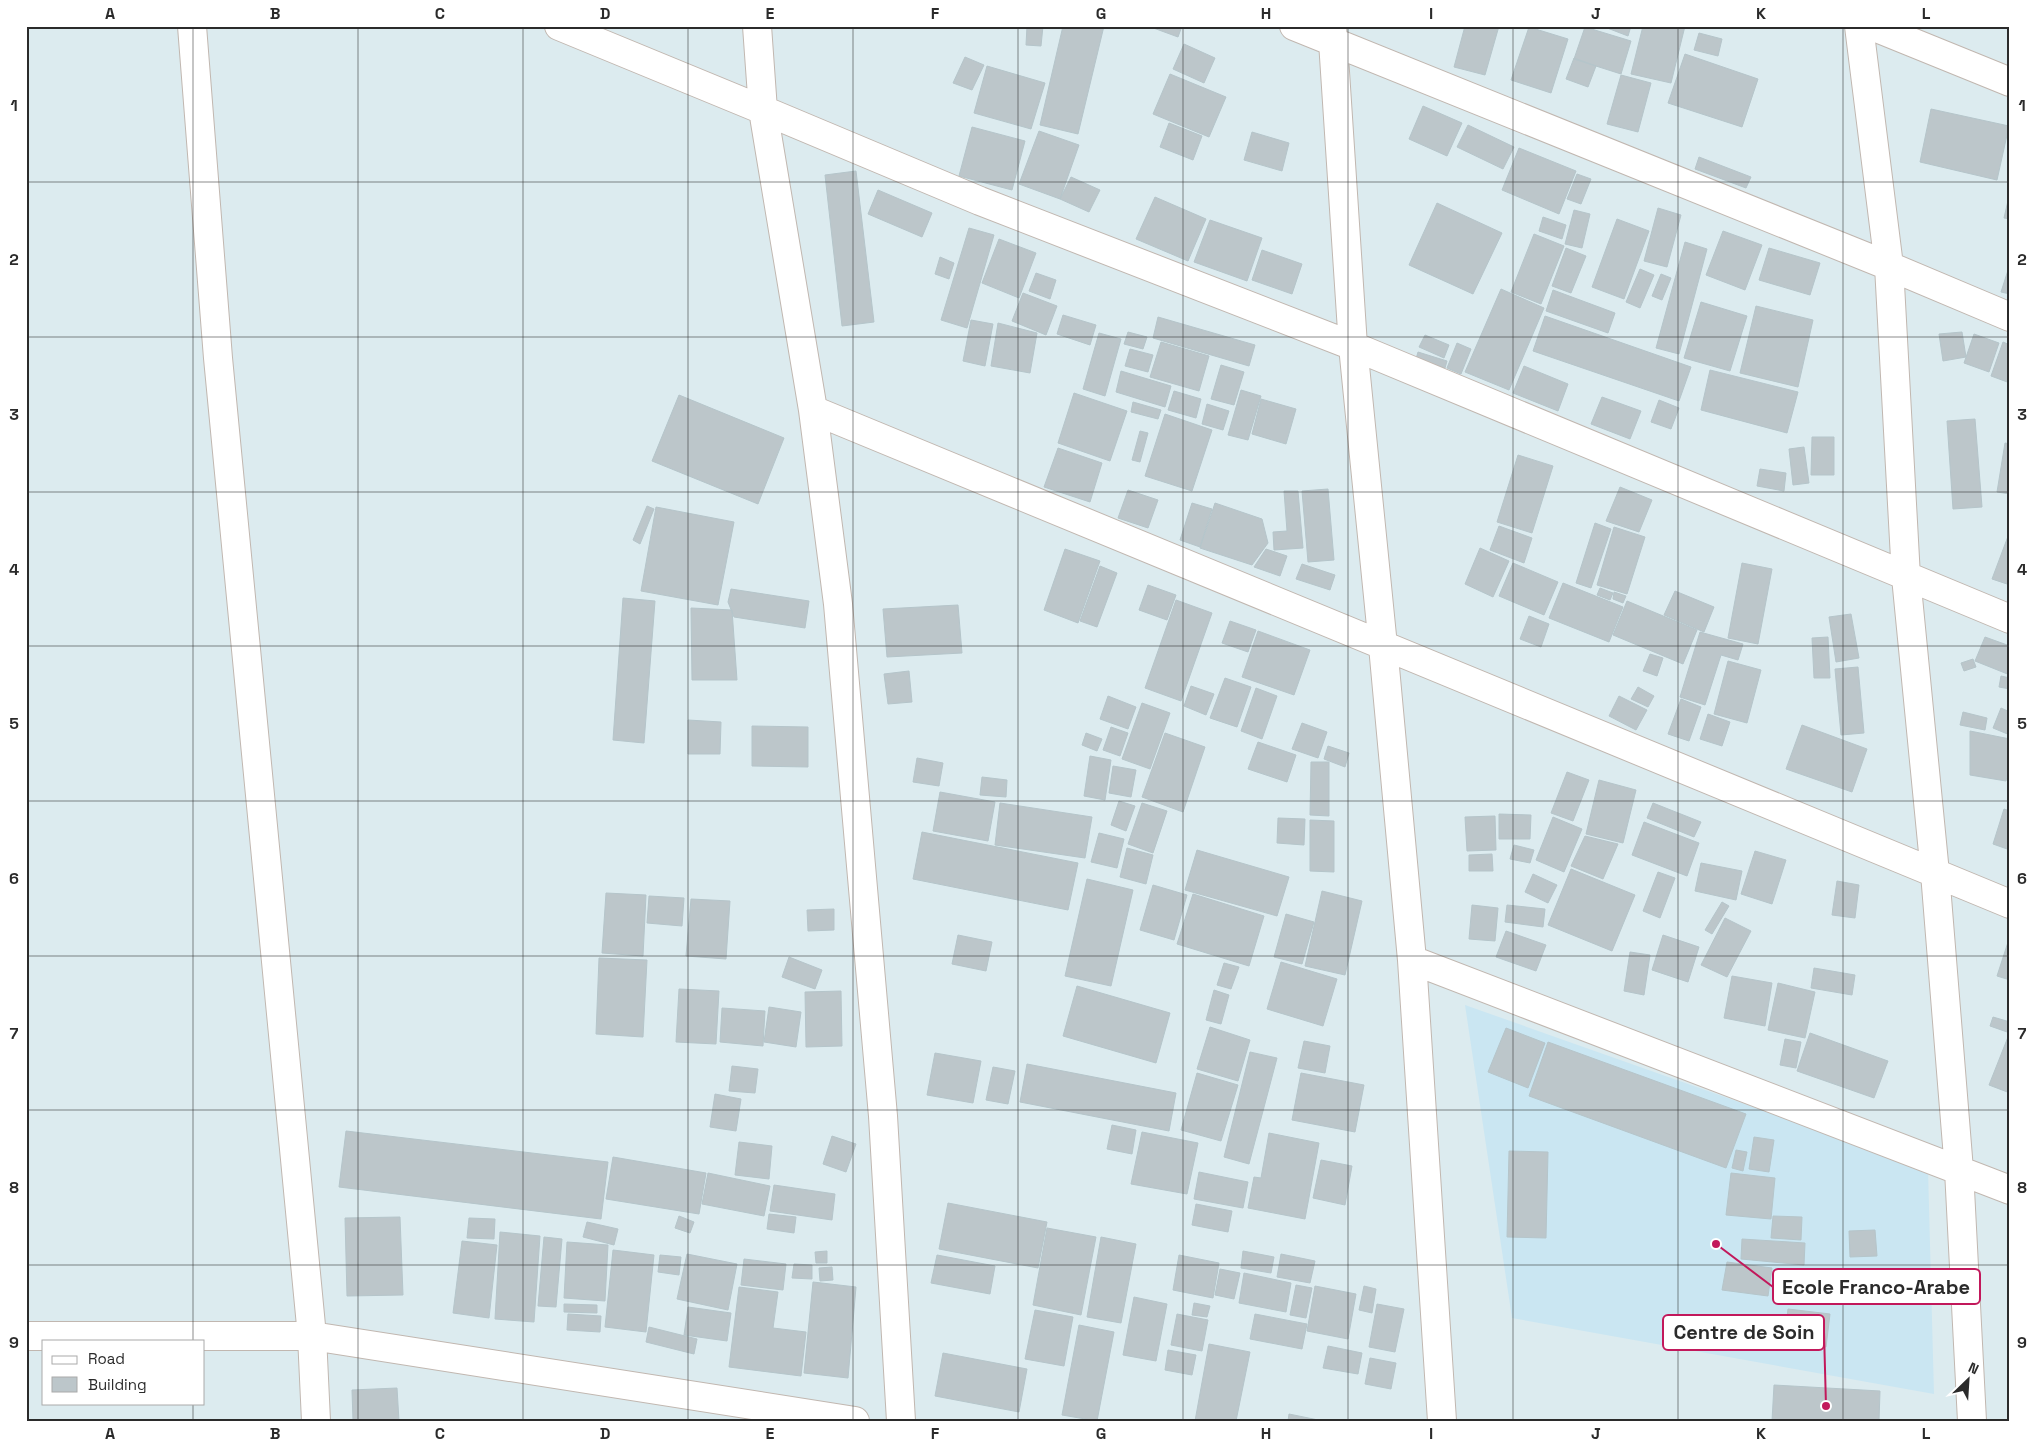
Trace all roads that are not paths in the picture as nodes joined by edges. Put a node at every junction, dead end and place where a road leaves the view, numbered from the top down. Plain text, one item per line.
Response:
1 (192, 26) edge
2 (558, 26) edge
3 (757, 26) edge
4 (1294, 26) edge
5 (1859, 26) edge
6 (1872, 26) edge
7 (1333, 34) edge
8 (2010, 82) edge
9 (763, 110) junction
10 (1889, 266) junction
11 (2010, 317) edge
12 (1353, 346) junction
13 (813, 410) junction
14 (1906, 577) junction
15 (2010, 619) edge
16 (1384, 646) junction
17 (1935, 873) junction
18 (2010, 904) edge
19 (1412, 960) junction
20 (1959, 1170) junction
21 (2010, 1190) edge
22 (26, 1336) edge
23 (312, 1336) junction
24 (316, 1421) edge
25 (855, 1421) edge
26 (901, 1421) edge
27 (1442, 1421) edge
28 (1972, 1421) edge

1 - 23 street
2 - 9 street
3 - 9 street
4 - 7 street
5 - 10 street
6 - 8 street
7 - 10 street
7 - 12 street
9 - 12 street
9 - 13 street
10 - 11 street
10 - 14 street
12 - 14 street
12 - 16 street
13 - 16 street
13 - 26 street
14 - 15 street
14 - 17 street
16 - 17 street
16 - 19 street
17 - 18 street
17 - 20 street
19 - 20 street
19 - 27 street
20 - 21 street
20 - 28 street
22 - 23 street
23 - 24 street
23 - 25 street

